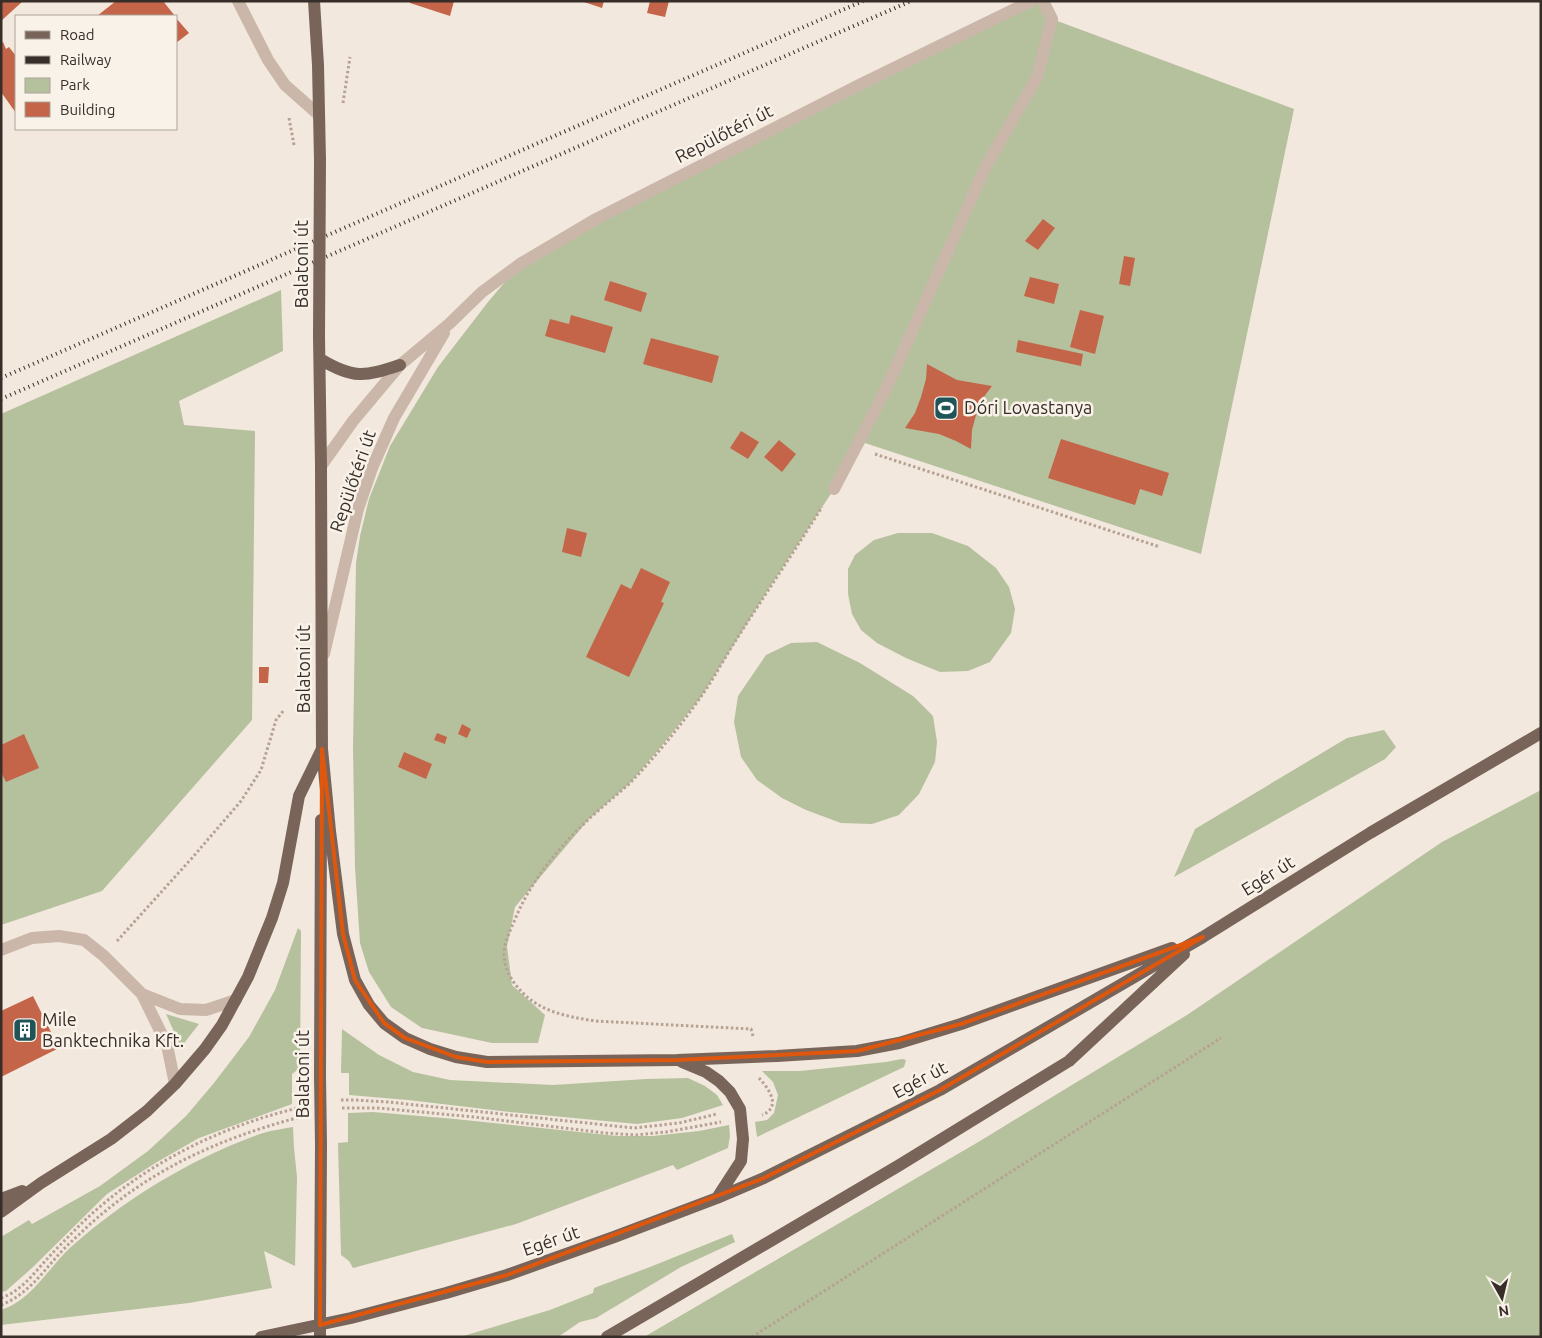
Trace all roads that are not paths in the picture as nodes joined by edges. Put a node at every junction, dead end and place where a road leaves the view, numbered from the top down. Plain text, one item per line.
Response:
1 (238, 1) edge
2 (314, 1) edge
3 (1031, 1) edge
4 (1043, 1) edge
5 (319, 115) junction
6 (449, 324) junction
7 (320, 358) junction
8 (400, 365) junction
9 (321, 466) junction
10 (834, 488) road end
11 (322, 661) junction
12 (1541, 733) edge
13 (322, 749) junction
14 (1203, 937) junction
15 (1, 950) edge
16 (142, 994) junction
17 (236, 1000) junction
18 (677, 1060) junction
19 (175, 1084) junction
20 (41, 1183) junction
21 (717, 1198) junction
22 (1, 1199) edge
23 (1, 1212) edge
24 (261, 1337) edge
25 (320, 1337) edge
26 (607, 1337) edge

1 - 5 street
2 - 5 main road, Balatoni út
3 - 6 street, Repülőtéri út
4 - 10 street
5 - 7 main road, Balatoni út, bridge
6 - 8 street, Repülőtéri út
6 - 11 street, Repülőtéri út
7 - 8 main road
7 - 9 main road, Balatoni út
8 - 9 street, Repülőtéri út
9 - 11 main road, Balatoni út
11 - 13 main road, Balatoni út
12 - 14 main road, Egér út
13 - 17 main road
13 - 18 main road
13 - 25 main road, Balatoni út, bridge
14 - 18 main road
14 - 21 main road, Egér út
14 - 26 main road
15 - 16 street
16 - 17 street
16 - 19 street
17 - 19 main road
18 - 21 main road
19 - 20 main road
20 - 22 main road
20 - 23 main road
21 - 24 main road, Egér út

